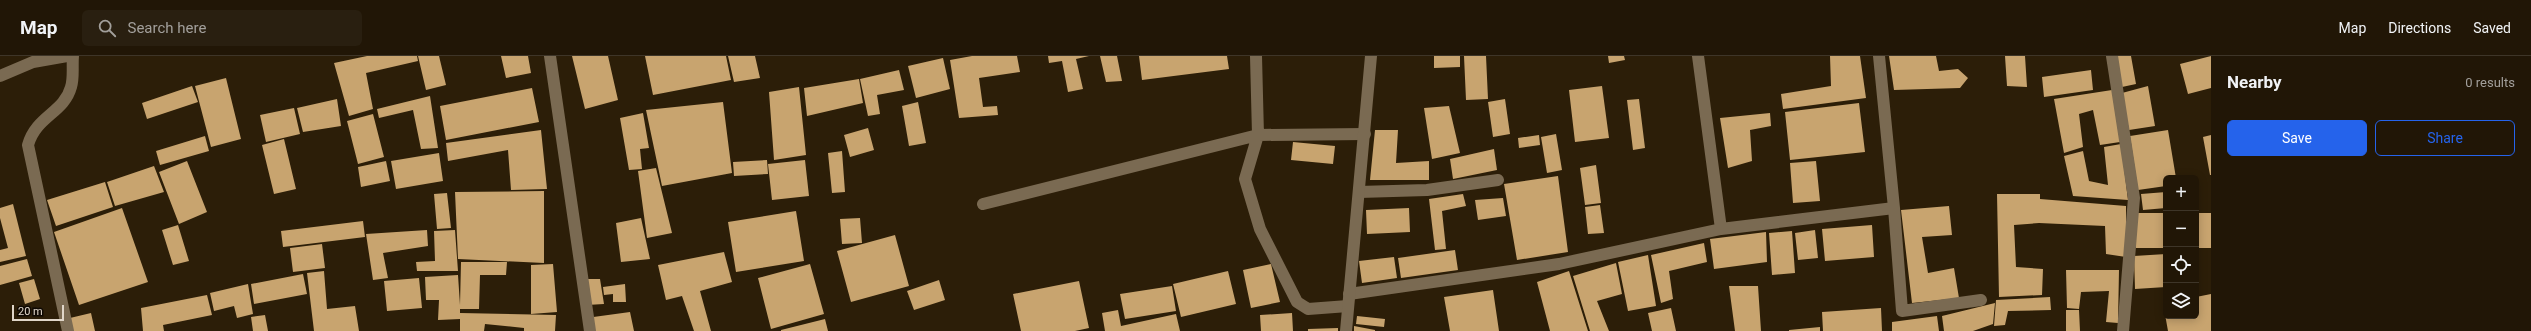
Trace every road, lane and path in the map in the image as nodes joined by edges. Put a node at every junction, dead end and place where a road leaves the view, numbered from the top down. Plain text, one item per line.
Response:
1 (67, 56) edge
2 (73, 56) edge
3 (550, 56) edge
4 (1256, 56) edge
5 (1371, 56) edge
6 (1698, 56) edge
7 (1879, 56) edge
8 (2112, 56) edge
9 (0, 76) edge
10 (1365, 134) junction
11 (1258, 135) junction
12 (1498, 180) dead end
13 (1359, 192) junction
14 (983, 204) dead end
15 (1894, 208) junction
16 (1721, 229) junction
17 (1349, 300) junction
18 (1982, 300) dead end
19 (68, 331) edge
20 (590, 331) edge
21 (1346, 331) edge
22 (2123, 331) edge

1 - 9 street
2 - 19 street
3 - 20 street
4 - 11 street
5 - 10 street
6 - 16 street
7 - 15 street
8 - 22 street
10 - 11 street
10 - 13 street
11 - 14 street
11 - 17 street
12 - 13 street
13 - 17 street
15 - 16 street
15 - 18 street
16 - 17 street
17 - 21 street

